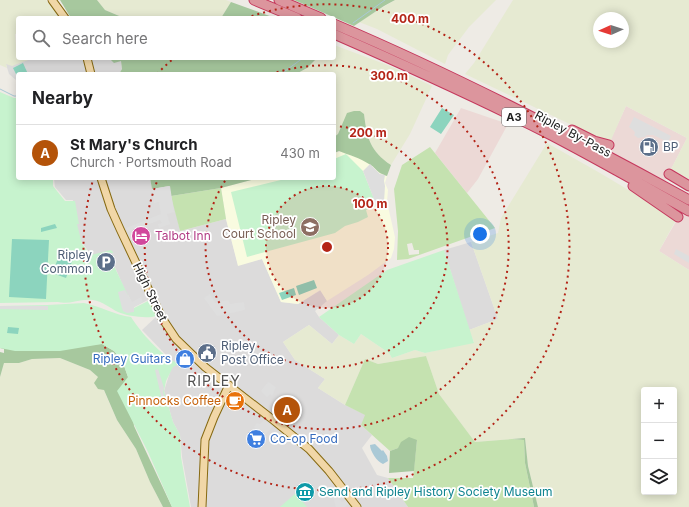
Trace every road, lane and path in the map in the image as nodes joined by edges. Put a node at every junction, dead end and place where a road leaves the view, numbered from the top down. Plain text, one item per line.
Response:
1 (52, 0) edge
2 (254, 0) edge
3 (279, 0) edge
4 (64, 16) edge
5 (292, 16) edge
6 (316, 16) edge
7 (336, 25) edge
8 (336, 35) edge
9 (88, 60) edge
10 (90, 72) edge
11 (495, 97) junction
12 (552, 136) junction
13 (609, 145) dead end
14 (669, 174) dead end
15 (102, 180) edge
16 (689, 186) edge
17 (689, 200) edge
18 (689, 211) edge
19 (678, 217) dead end
20 (229, 385) junction
21 (202, 507) edge
22 (357, 507) edge

1 - 4 main road
2 - 5 highway
3 - 6 highway
7 - 11 highway, Ripley By-Pass / A3
8 - 12 highway, Ripley By-Pass / A3
9 - 10 main road
11 - 13 highway
11 - 17 highway, Ripley By-Pass / A3
12 - 18 highway, Ripley By-Pass / A3
12 - 19 highway
14 - 16 highway
15 - 20 main road, High Street
20 - 21 main road
20 - 22 main road, High Street

